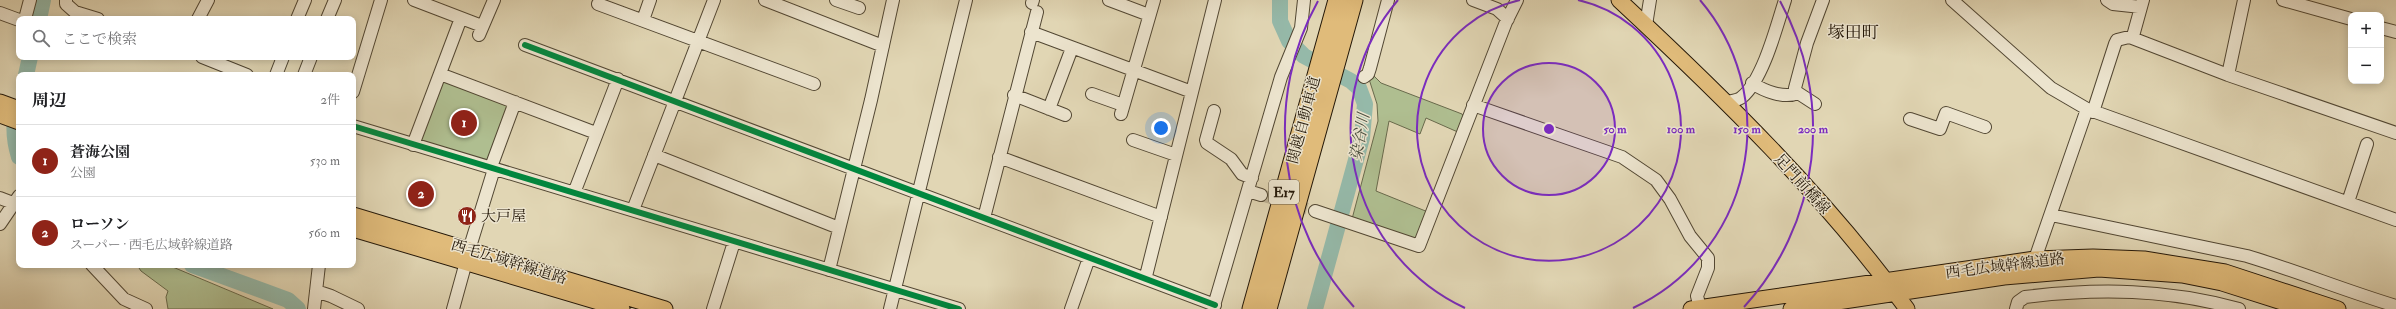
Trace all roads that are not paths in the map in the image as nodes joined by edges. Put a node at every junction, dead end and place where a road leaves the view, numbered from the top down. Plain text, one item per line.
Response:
1 (30, 0) edge
2 (66, 0) edge
3 (208, 0) edge
4 (305, 0) edge
5 (335, 0) edge
6 (381, 0) edge
7 (414, 0) edge
8 (494, 0) edge
9 (650, 0) edge
10 (714, 0) edge
11 (765, 0) edge
12 (836, 0) edge
13 (893, 0) edge
14 (966, 0) edge
15 (1109, 0) edge
16 (1154, 0) edge
17 (1215, 0) edge
18 (1304, 0) edge
19 (1337, 0) edge
20 (1354, 0) edge
21 (1388, 0) edge
22 (1473, 0) edge
23 (1517, 0) edge
24 (1619, 0) edge
25 (1650, 0) edge
26 (1785, 0) edge
27 (1824, 0) edge
28 (1952, 0) edge
29 (2108, 0) edge
30 (2244, 0) edge
31 (2283, 0) edge
32 (598, 4) dead end
33 (2142, 4) edge
34 (1034, 5) edge
35 (859, 8) dead end
36 (0, 13) edge
37 (1149, 15) junction
38 (26, 16) edge
39 (88, 16) edge
40 (200, 16) edge
41 (298, 16) edge
42 (328, 16) edge
43 (461, 18) junction
44 (2348, 18) edge
45 (16, 19) edge
46 (1508, 19) junction
47 (643, 20) junction
48 (1646, 25) junction
49 (2384, 29) edge
50 (1031, 32) junction
51 (2396, 32) edge
52 (2132, 38) junction
53 (698, 41) junction
54 (525, 44) dead end
55 (883, 46) junction
56 (1072, 48) junction
57 (210, 60) edge
58 (282, 60) edge
59 (311, 60) edge
60 (1132, 71) junction
61 (240, 72) edge
62 (277, 72) edge
63 (305, 72) edge
64 (440, 74) junction
65 (2228, 75) junction
66 (1364, 77) dead end
67 (618, 79) junction
68 (356, 82) edge
69 (1752, 83) junction
70 (814, 84) dead end
71 (1192, 92) junction
72 (1798, 93) junction
73 (1092, 94) dead end
74 (1014, 95) junction
75 (676, 100) junction
76 (515, 102) junction
77 (1728, 102) junction
78 (1815, 104) dead end
79 (1473, 105) junction
80 (1, 109) edge
81 (1049, 109) junction
82 (16, 110) edge
83 (2090, 110) junction
84 (1214, 111) dead end
85 (1065, 115) dead end
86 (1910, 119) dead end
87 (16, 120) edge
88 (356, 127) edge
89 (1985, 127) dead end
90 (596, 133) junction
91 (2396, 133) edge
92 (1133, 140) dead end
93 (2367, 144) dead end
94 (413, 145) junction
95 (654, 155) junction
96 (1176, 155) junction
97 (999, 157) junction
98 (493, 168) junction
99 (854, 169) junction
100 (1252, 178) junction
101 (1248, 191) junction
102 (574, 193) junction
103 (918, 193) junction
104 (1261, 195) tunnel mouth
105 (0, 198) edge
106 (16, 199) edge
107 (2348, 202) junction
108 (633, 210) junction
109 (1315, 211) tunnel mouth
110 (2051, 215) junction
111 (356, 216) edge
112 (1161, 217) junction
113 (984, 218) junction
114 (2396, 220) edge
115 (0, 224) edge
116 (840, 228) junction
117 (356, 230) edge
118 (734, 242) junction
119 (468, 256) junction
120 (1090, 258) junction
121 (2035, 259) junction
122 (95, 268) edge
123 (319, 268) edge
124 (829, 270) junction
125 (1144, 278) junction
126 (1886, 281) junction
127 (894, 290) junction
128 (316, 291) junction
129 (1896, 294) junction
130 (2396, 306) edge
131 (1214, 307) edge
132 (315, 308) edge
133 (1696, 308) edge
134 (146, 309) edge
135 (358, 309) edge
136 (453, 309) edge
137 (622, 309) edge
138 (665, 309) edge
139 (713, 309) edge
140 (890, 309) edge
141 (959, 309) edge
142 (1071, 309) edge
143 (1251, 309) edge
144 (1268, 309) edge
145 (1791, 309) edge
146 (1907, 309) edge
147 (2016, 309) edge
148 (2239, 309) edge
149 (2304, 309) edge
150 (2338, 309) edge

1 - 38 street
2 - 39 street
3 - 40 street
4 - 41 street
5 - 42 street
6 - 68 street
7 - 43 street
8 - 43 street
9 - 47 street
10 - 53 street
11 - 55 street
12 - 35 street
13 - 55 street
14 - 103 street
15 - 37 street
16 - 37 street
17 - 71 street
18 - 100 street
19 - 143 highway, 関越自動車道 / E17
20 - 144 highway, 関越自動車道 / E17
21 - 66 street
22 - 46 street
23 - 46 street
24 - 48 main road, 足門前橋線
25 - 48 street
26 - 69 street
27 - 72 street
28 - 83 street
29 - 33 street
30 - 65 street
31 - 44 street
32 - 47 street
33 - 52 street
34 - 50 street
36 - 45 street
37 - 60 street
43 - 64 street
46 - 79 street
47 - 53 street
48 - 77 main road, 足門前橋線
49 - 51 street
50 - 56 street
50 - 74 street
52 - 65 street
52 - 83 street
53 - 70 street
53 - 75 street
54 - 67 street
55 - 99 street
56 - 60 street
56 - 81 street
57 - 61 street
58 - 62 street
59 - 63 street
60 - 71 street
60 - 73 street
64 - 76 street
64 - 94 street
65 - 91 street
67 - 75 street
67 - 90 street
69 - 72 street
69 - 77 street
71 - 96 street
72 - 78 street
74 - 81 street
74 - 97 street
75 - 95 street
75 - 99 street
76 - 90 street
76 - 98 street
77 - 126 main road, 足門前橋線
79 - 109 street
79 - 133 street
80 - 82 main road
80 - 87 main road
81 - 85 street
83 - 107 street
83 - 110 street
84 - 100 street
86 - 89 street
88 - 94 street
90 - 102 street
92 - 96 street
93 - 107 street
94 - 98 street
95 - 108 street
95 - 116 street
96 - 112 street
97 - 112 street
97 - 113 street
98 - 102 street
98 - 119 street
99 - 103 street
99 - 116 street
100 - 101 street
101 - 104 street
101 - 131 street
102 - 108 street
103 - 113 street
103 - 127 street
105 - 106 street
106 - 115 street
107 - 114 street
108 - 118 street
110 - 121 street
110 - 130 street
111 - 119 main road, 西毛広域幹線道路
112 - 125 street
113 - 120 street
116 - 124 street
117 - 119 main road, 西毛広域幹線道路
118 - 124 street
118 - 139 street
119 - 136 street
119 - 137 main road, 西毛広域幹線道路
119 - 138 main road, 西毛広域幹線道路
120 - 125 street
120 - 142 street
121 - 126 main road, 西毛広域幹線道路
121 - 150 main road, 西毛広域幹線道路
122 - 134 street
123 - 128 street
124 - 127 street
125 - 131 street
126 - 129 main road, 足門前橋線
126 - 133 main road, 西毛広域幹線道路
127 - 140 street
127 - 141 street
128 - 132 street
128 - 135 street
129 - 145 main road, 西毛広域幹線道路
129 - 146 main road, 足門前橋線
129 - 149 main road, 西毛広域幹線道路
147 - 148 street

